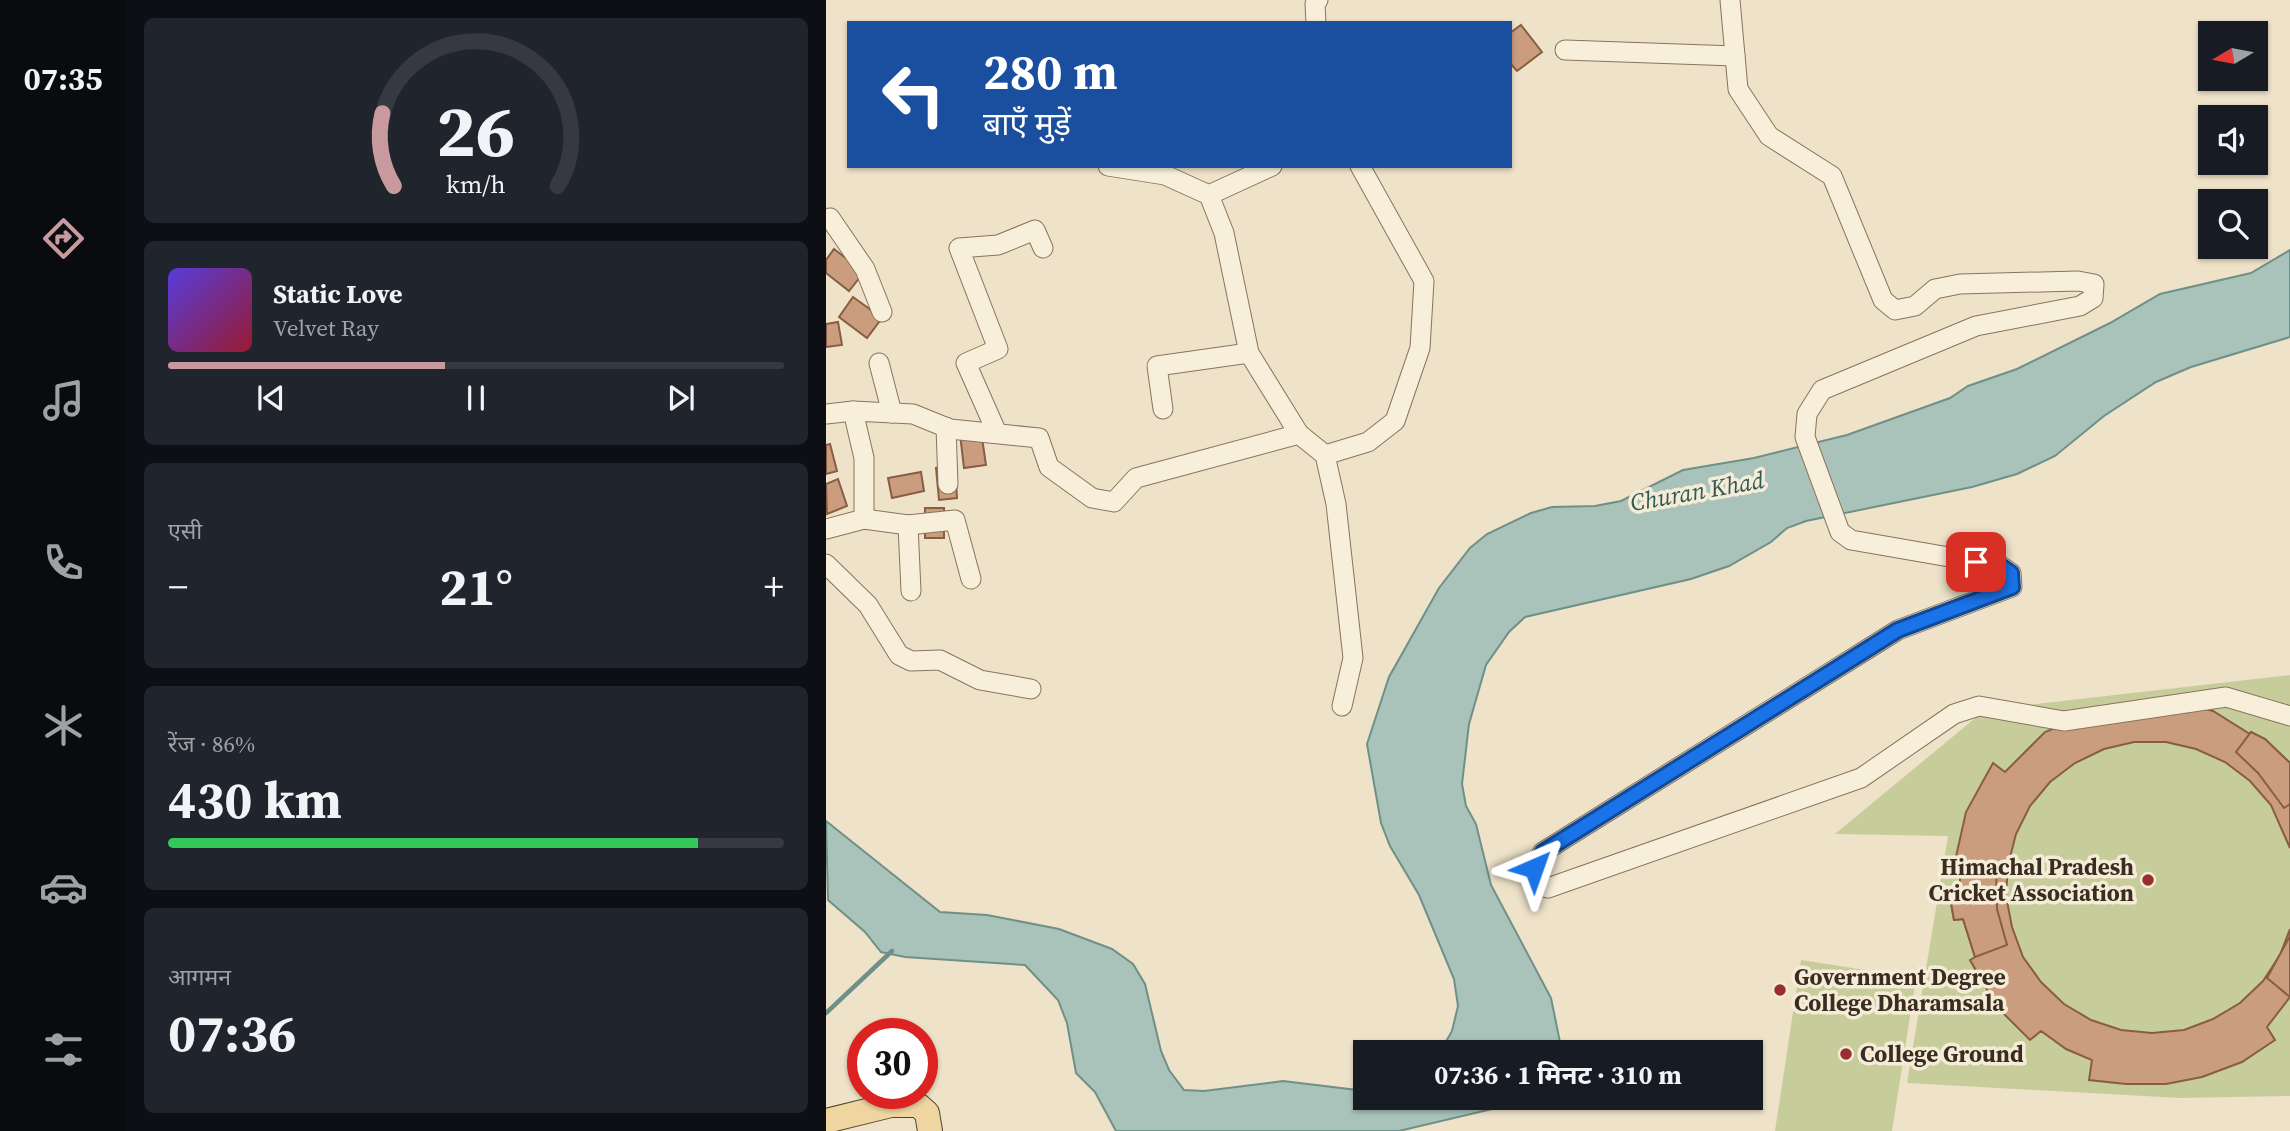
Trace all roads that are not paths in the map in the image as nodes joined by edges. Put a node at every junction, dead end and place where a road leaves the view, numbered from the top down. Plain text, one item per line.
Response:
1 (1318, 0) edge
2 (1730, 0) edge
3 (1315, 21) edge
4 (1565, 50) dead end
5 (1735, 56) junction
6 (1121, 168) edge
7 (1268, 168) edge
8 (1361, 168) edge
9 (1209, 195) junction
10 (826, 219) edge
11 (1043, 248) dead end
12 (882, 312) dead end
13 (1249, 353) junction
14 (879, 363) dead end
15 (1163, 409) dead end
16 (853, 411) junction
17 (892, 412) junction
18 (826, 414) edge
19 (946, 427) junction
20 (997, 433) junction
21 (1299, 434) junction
22 (1325, 456) junction
23 (948, 484) dead end
24 (864, 519) junction
25 (908, 525) junction
26 (826, 529) edge
27 (826, 564) edge
28 (971, 579) dead end
29 (911, 590) dead end
30 (1031, 689) dead end
31 (1342, 706) dead end
32 (2290, 716) edge
33 (826, 1121) edge
34 (930, 1131) edge

1 - 3 street
2 - 5 street
4 - 5 street
5 - 32 street
6 - 9 street
7 - 9 street
8 - 22 street
9 - 13 street
10 - 12 street
11 - 20 street
13 - 15 street
13 - 21 street
14 - 17 street
16 - 17 street
16 - 18 street
16 - 24 street
17 - 19 street
19 - 20 street
19 - 23 street
20 - 21 street
21 - 22 street
22 - 31 street
24 - 25 street
24 - 26 street
25 - 28 street
25 - 29 street
27 - 30 street
33 - 34 main road

